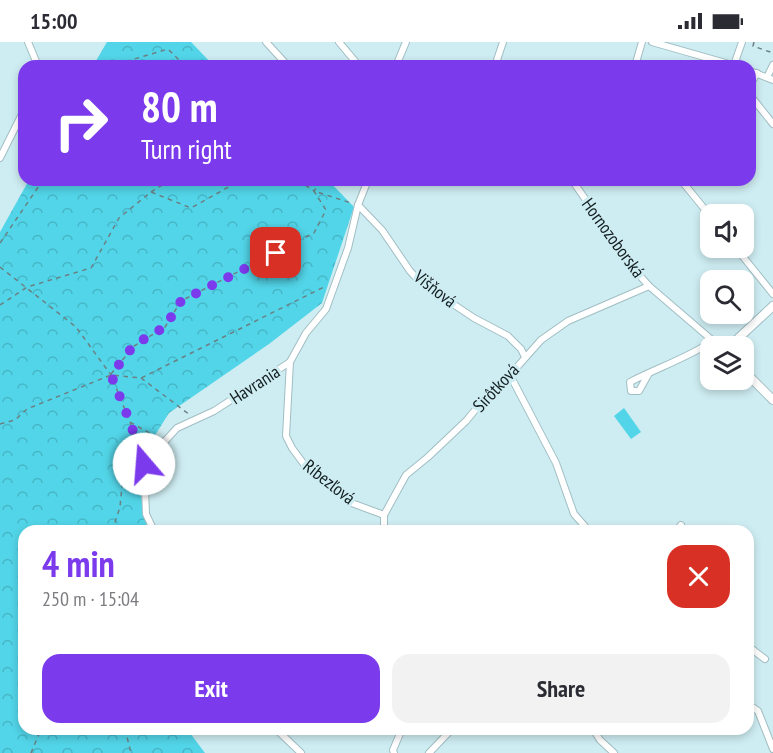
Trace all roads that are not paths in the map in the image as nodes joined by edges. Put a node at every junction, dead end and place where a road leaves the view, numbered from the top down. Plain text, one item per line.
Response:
1 (28, 42) edge
2 (266, 42) edge
3 (339, 42) edge
4 (406, 42) edge
5 (503, 42) edge
6 (642, 42) edge
7 (652, 42) edge
8 (745, 43) edge
9 (36, 60) edge
10 (282, 60) edge
11 (353, 60) edge
12 (398, 60) edge
13 (497, 60) edge
14 (636, 60) edge
15 (714, 60) edge
16 (738, 60) edge
17 (773, 65) edge
18 (756, 73) edge
19 (770, 79) edge
20 (756, 103) edge
21 (18, 123) edge
22 (773, 124) edge
23 (0, 158) edge
24 (366, 186) edge
25 (576, 186) edge
26 (686, 186) edge
27 (700, 204) edge
28 (358, 205) junction
29 (744, 258) edge
30 (649, 286) junction
31 (773, 294) edge
32 (773, 306) edge
33 (707, 336) edge
34 (741, 336) edge
35 (700, 348) edge
36 (525, 357) junction
37 (290, 362) junction
38 (649, 373) dead end
39 (510, 375) junction
40 (754, 381) edge
41 (773, 400) edge
42 (384, 515) junction
43 (151, 525) edge
44 (384, 525) edge
45 (584, 525) edge
46 (754, 653) edge
47 (765, 659) dead end
48 (754, 708) edge
49 (282, 735) edge
50 (399, 735) edge
51 (446, 735) edge
52 (597, 735) edge
53 (773, 749) edge
54 (301, 753) edge
55 (394, 753) edge
56 (429, 753) edge
57 (614, 753) edge

1 - 9 street
2 - 10 street
3 - 11 street
4 - 12 street
5 - 13 street
6 - 14 street
7 - 15 street
8 - 16 street
17 - 19 street
18 - 19 street
20 - 22 street
21 - 23 street
24 - 28 street, Havrania
25 - 30 street, Hornozoborská
26 - 27 street
28 - 36 street, Višňová
28 - 37 street, Havrania
29 - 31 street
30 - 33 street, Hornozoborská
30 - 36 street, Sirôtková
32 - 34 street
35 - 38 street
36 - 39 street, Sirôtková
37 - 42 street, Ríbezľová
37 - 43 street, Havrania
39 - 42 street, Sirôtková
39 - 45 street
40 - 41 street
42 - 44 street, Sirôtková
46 - 47 street
48 - 53 street
49 - 54 street
50 - 55 street
51 - 56 street
52 - 57 street

